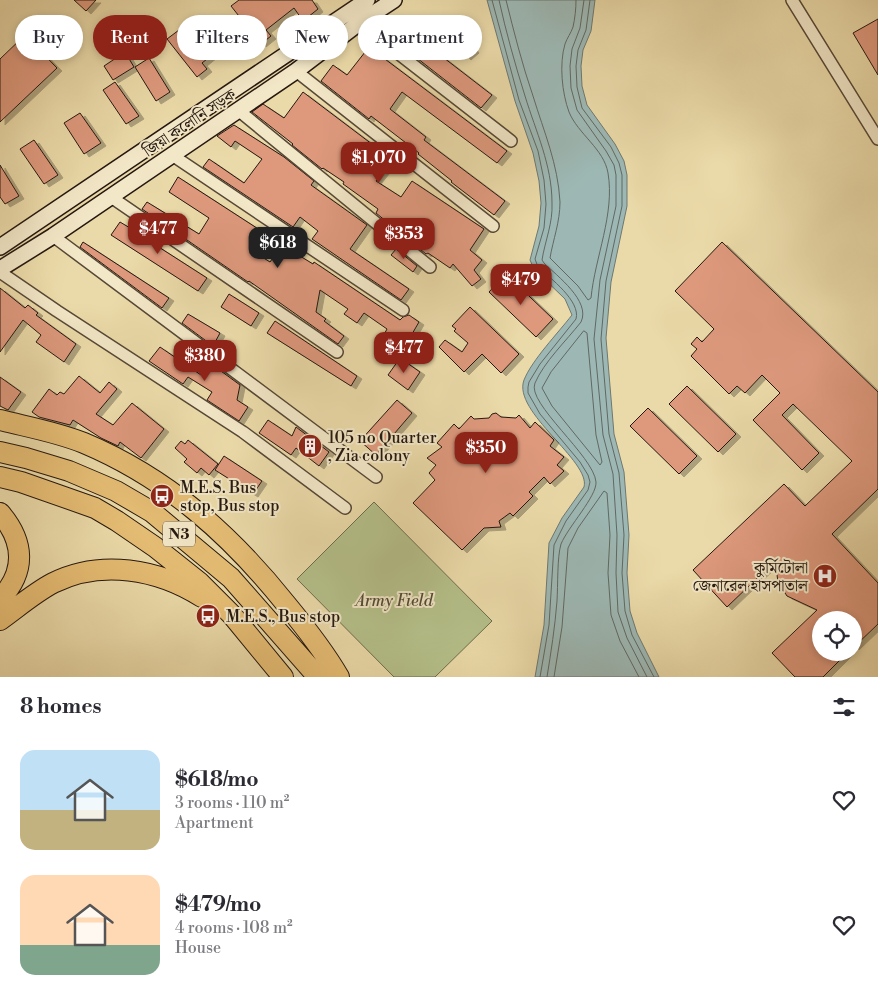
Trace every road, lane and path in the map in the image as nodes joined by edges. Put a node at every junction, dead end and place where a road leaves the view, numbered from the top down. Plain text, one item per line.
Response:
1 (367, 0) edge
2 (394, 0) edge
3 (792, 0) edge
4 (371, 15) edge
5 (358, 24) edge
6 (407, 60) edge
7 (296, 71) junction
8 (238, 110) junction
9 (878, 139) edge
10 (511, 141) dead end
11 (172, 155) junction
12 (110, 196) junction
13 (493, 226) dead end
14 (53, 236) junction
15 (0, 247) edge
16 (430, 267) dead end
17 (0, 270) edge
18 (403, 310) dead end
19 (337, 352) dead end
20 (0, 420) edge
21 (0, 452) edge
22 (0, 477) edge
23 (376, 477) dead end
24 (346, 508) dead end
25 (0, 513) edge
26 (0, 599) edge
27 (232, 615) junction
28 (0, 620) edge
29 (283, 677) edge
30 (318, 677) edge
31 (339, 677) edge

1 - 15 main road, জিয়া কলোনি সড়ক
2 - 4 main road, জিয়া কলোনি সড়ক
3 - 9 street
5 - 7 main road, জিয়া কলোনি সড়ক
6 - 10 street
7 - 8 main road, জিয়া কলোনি সড়ক
7 - 13 street
8 - 11 main road, জিয়া কলোনি সড়ক
8 - 16 street
11 - 12 main road, জিয়া কলোনি সড়ক
11 - 18 street
12 - 14 main road, জিয়া কলোনি সড়ক
12 - 19 street
14 - 17 main road, জিয়া কলোনি সড়ক
14 - 23 street
17 - 24 street
20 - 31 highway
21 - 30 highway, N3
22 - 27 highway, N3
25 - 26 highway
27 - 28 highway
27 - 29 highway, N3

